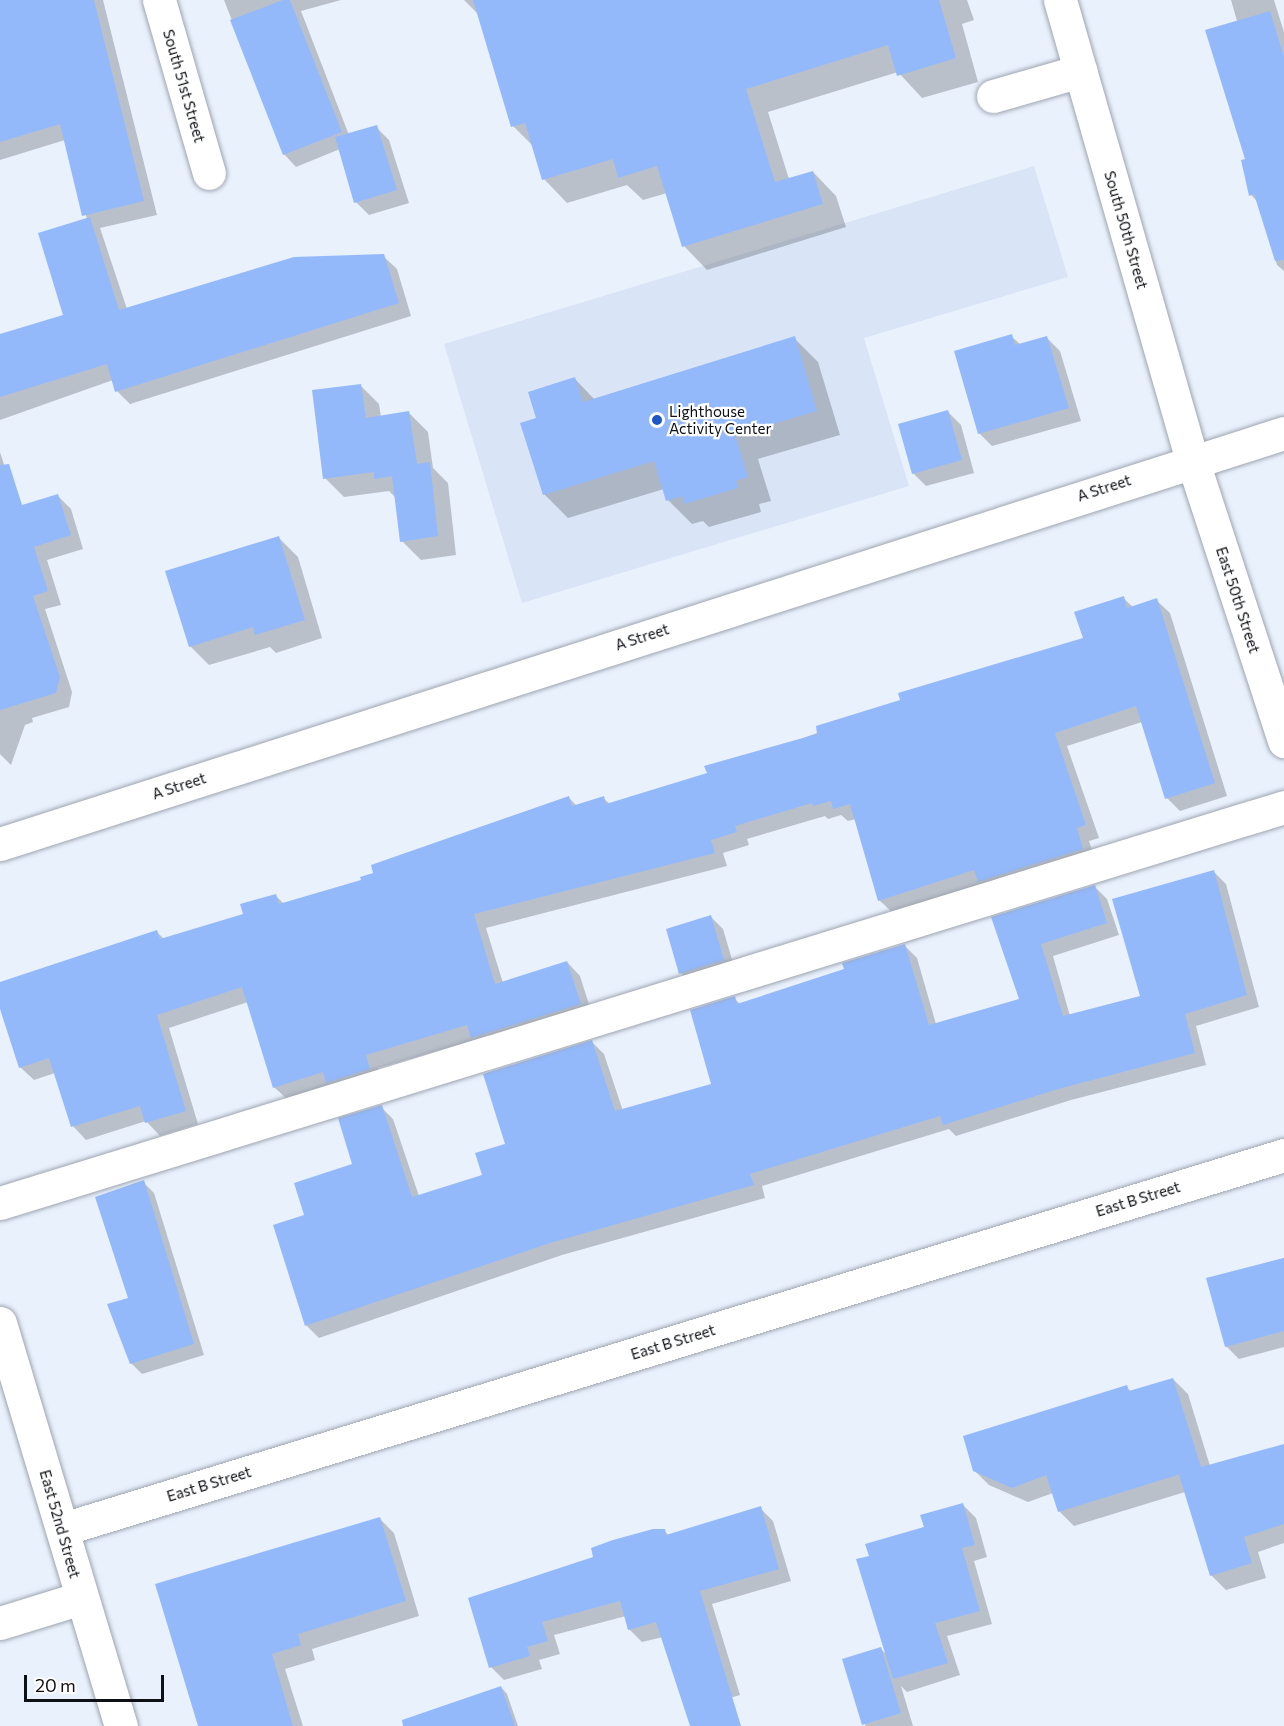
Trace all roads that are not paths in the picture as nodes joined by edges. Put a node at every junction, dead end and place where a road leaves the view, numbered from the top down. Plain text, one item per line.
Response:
1 (159, 0) edge
2 (1060, 0) edge
3 (1080, 71) junction
4 (993, 96) dead end
5 (209, 173) dead end
6 (1284, 433) edge
7 (1192, 459) junction
8 (1284, 741) edge
9 (1284, 807) edge
10 (0, 844) edge
11 (1284, 1155) edge
12 (0, 1203) edge
13 (0, 1323) edge
14 (63, 1529) junction
15 (81, 1598) junction
16 (0, 1623) edge
17 (121, 1726) edge

1 - 5 street, South 51st Street
2 - 3 street, South 50th Street
3 - 4 street
3 - 7 street, South 50th Street
6 - 7 street, A Street
7 - 8 street, East 50th Street
7 - 10 street, A Street
9 - 12 street
11 - 14 street, East B Street
13 - 14 street, East 52nd Street
14 - 15 street, East 52nd Street
15 - 16 street
15 - 17 street, East 52nd Street

